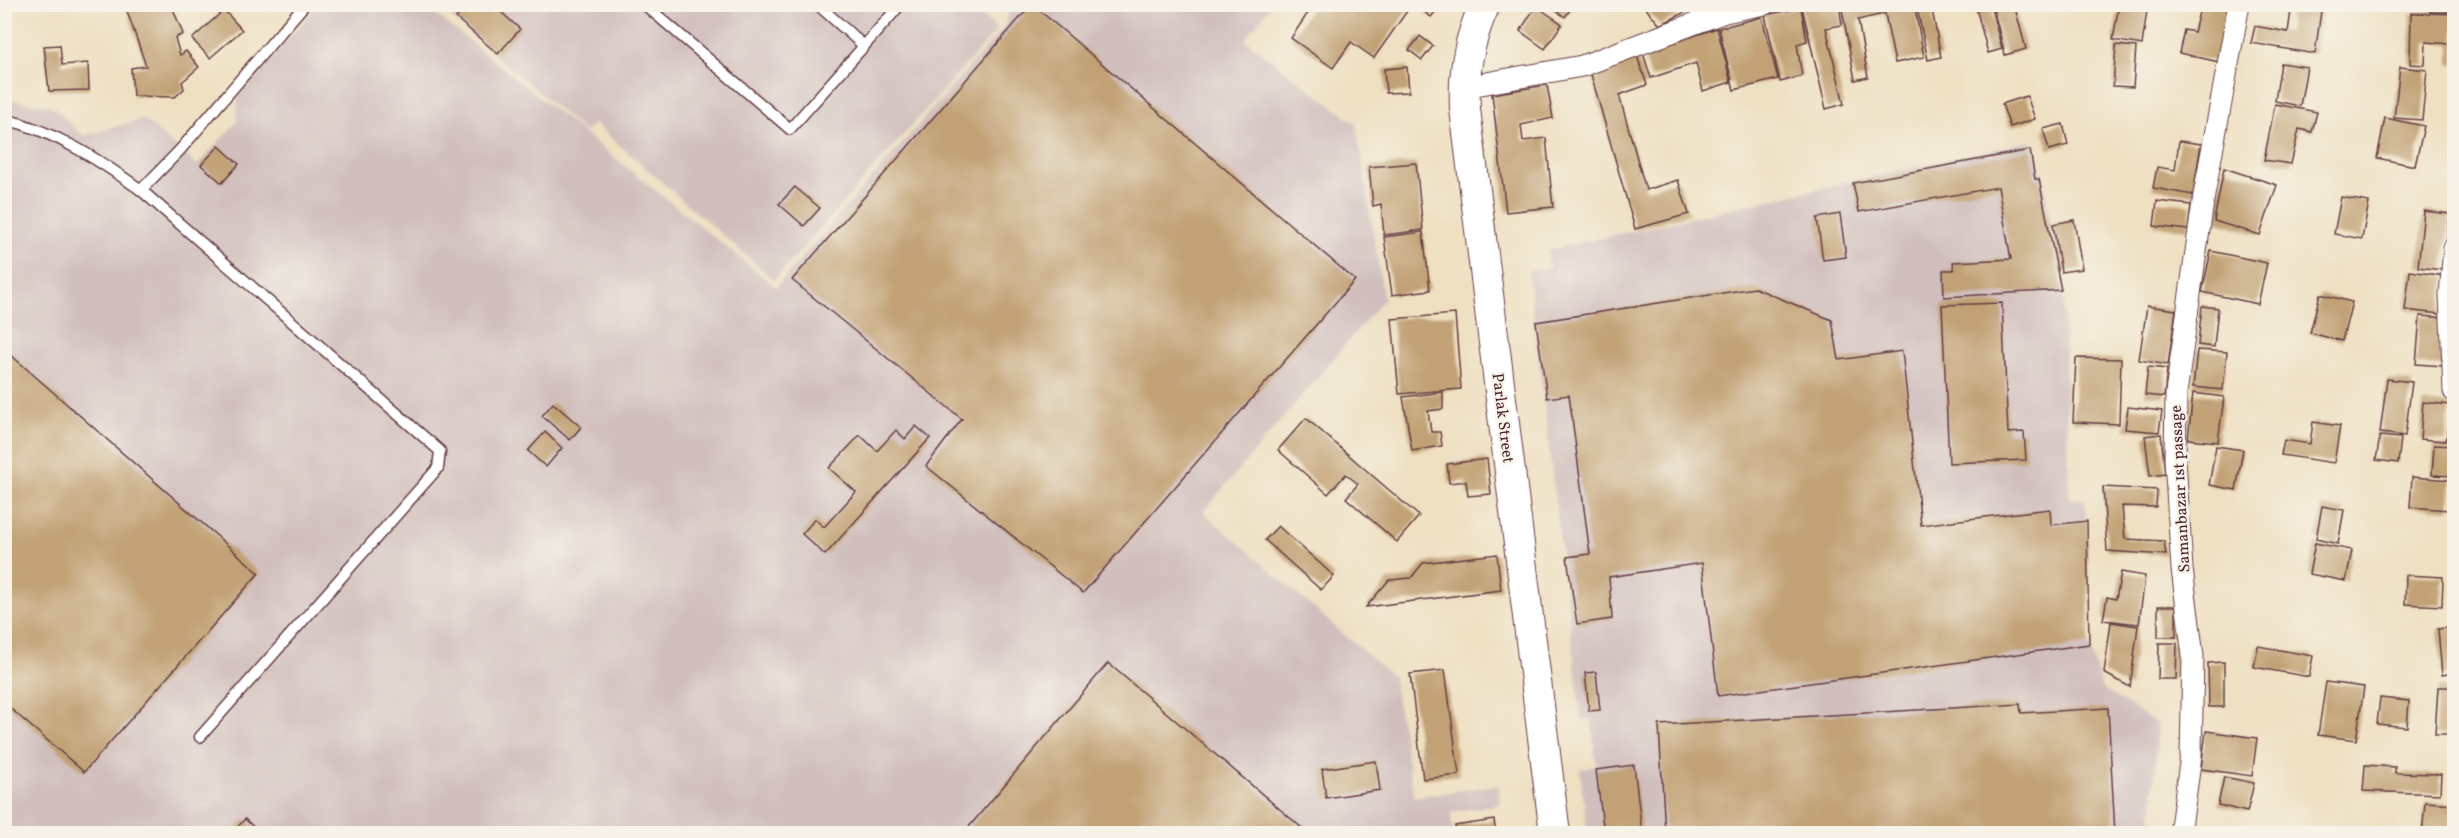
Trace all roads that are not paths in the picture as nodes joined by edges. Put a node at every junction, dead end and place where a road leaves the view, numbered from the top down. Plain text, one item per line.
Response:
1 (305, 4) edge
2 (644, 4) edge
3 (817, 4) edge
4 (901, 4) edge
5 (1485, 4) edge
6 (1765, 4) edge
7 (2239, 4) edge
8 (1728, 8) edge
9 (864, 46) junction
10 (1464, 87) junction
11 (4, 119) edge
12 (141, 190) junction
13 (2454, 248) edge
14 (2454, 391) edge
15 (200, 737) dead end
16 (1556, 834) edge
17 (2180, 834) edge

1 - 12 lane
2 - 9 lane
3 - 9 lane
4 - 9 lane
5 - 10 main road, Parlak Street
6 - 8 street
7 - 17 street, Samanbazar 1st passage
8 - 10 street
10 - 16 main road, Parlak Street
11 - 12 lane
12 - 15 lane
13 - 14 street

